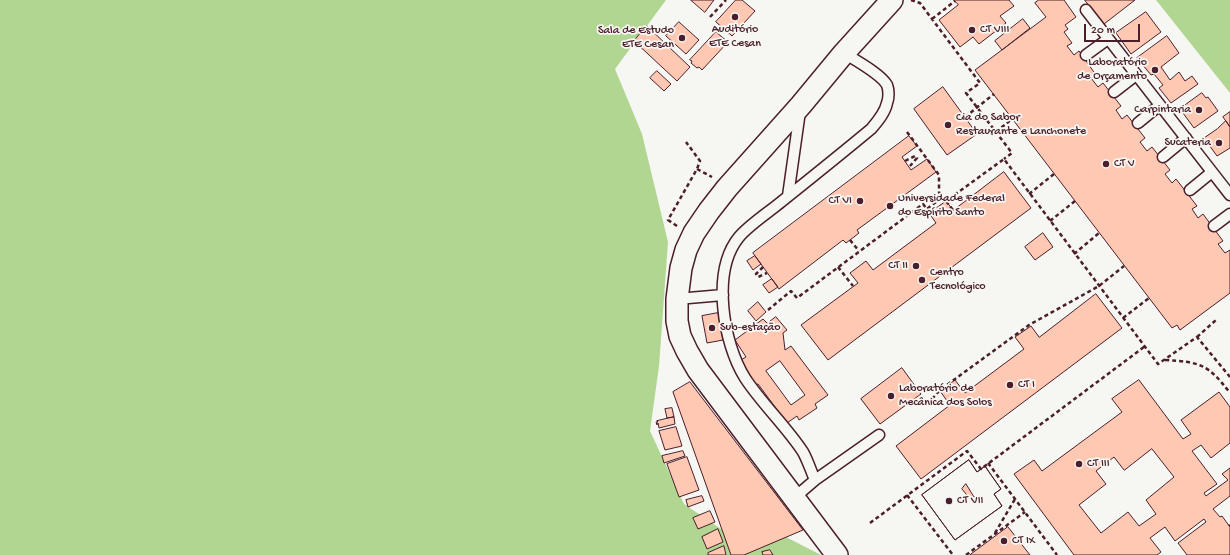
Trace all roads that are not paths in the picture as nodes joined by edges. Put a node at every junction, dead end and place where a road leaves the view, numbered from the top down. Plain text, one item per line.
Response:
1 (892, 0) edge
2 (1086, 10) dead end
3 (1108, 39) junction
4 (844, 53) junction
5 (1086, 55) dead end
6 (1136, 75) junction
7 (1114, 92) dead end
8 (801, 105) junction
9 (1160, 105) junction
10 (1138, 124) dead end
11 (1186, 138) junction
12 (1163, 157) dead end
13 (1212, 172) junction
14 (1190, 190) dead end
15 (1230, 195) edge
16 (788, 196) junction
17 (1230, 214) edge
18 (1214, 226) dead end
19 (723, 295) junction
20 (677, 299) junction
21 (879, 435) dead end
22 (815, 480) junction
23 (794, 498) junction
24 (838, 555) edge

1 - 4 street
2 - 3 lane
3 - 5 lane
3 - 6 lane
4 - 8 street
4 - 16 lane
6 - 7 lane
6 - 9 lane
8 - 16 lane
8 - 20 street
9 - 10 lane
9 - 11 lane
11 - 12 lane
11 - 13 lane
13 - 14 lane
13 - 15 lane
16 - 19 lane
17 - 18 lane
19 - 20 lane
19 - 22 lane
20 - 23 street
21 - 22 lane
22 - 23 lane
23 - 24 street

